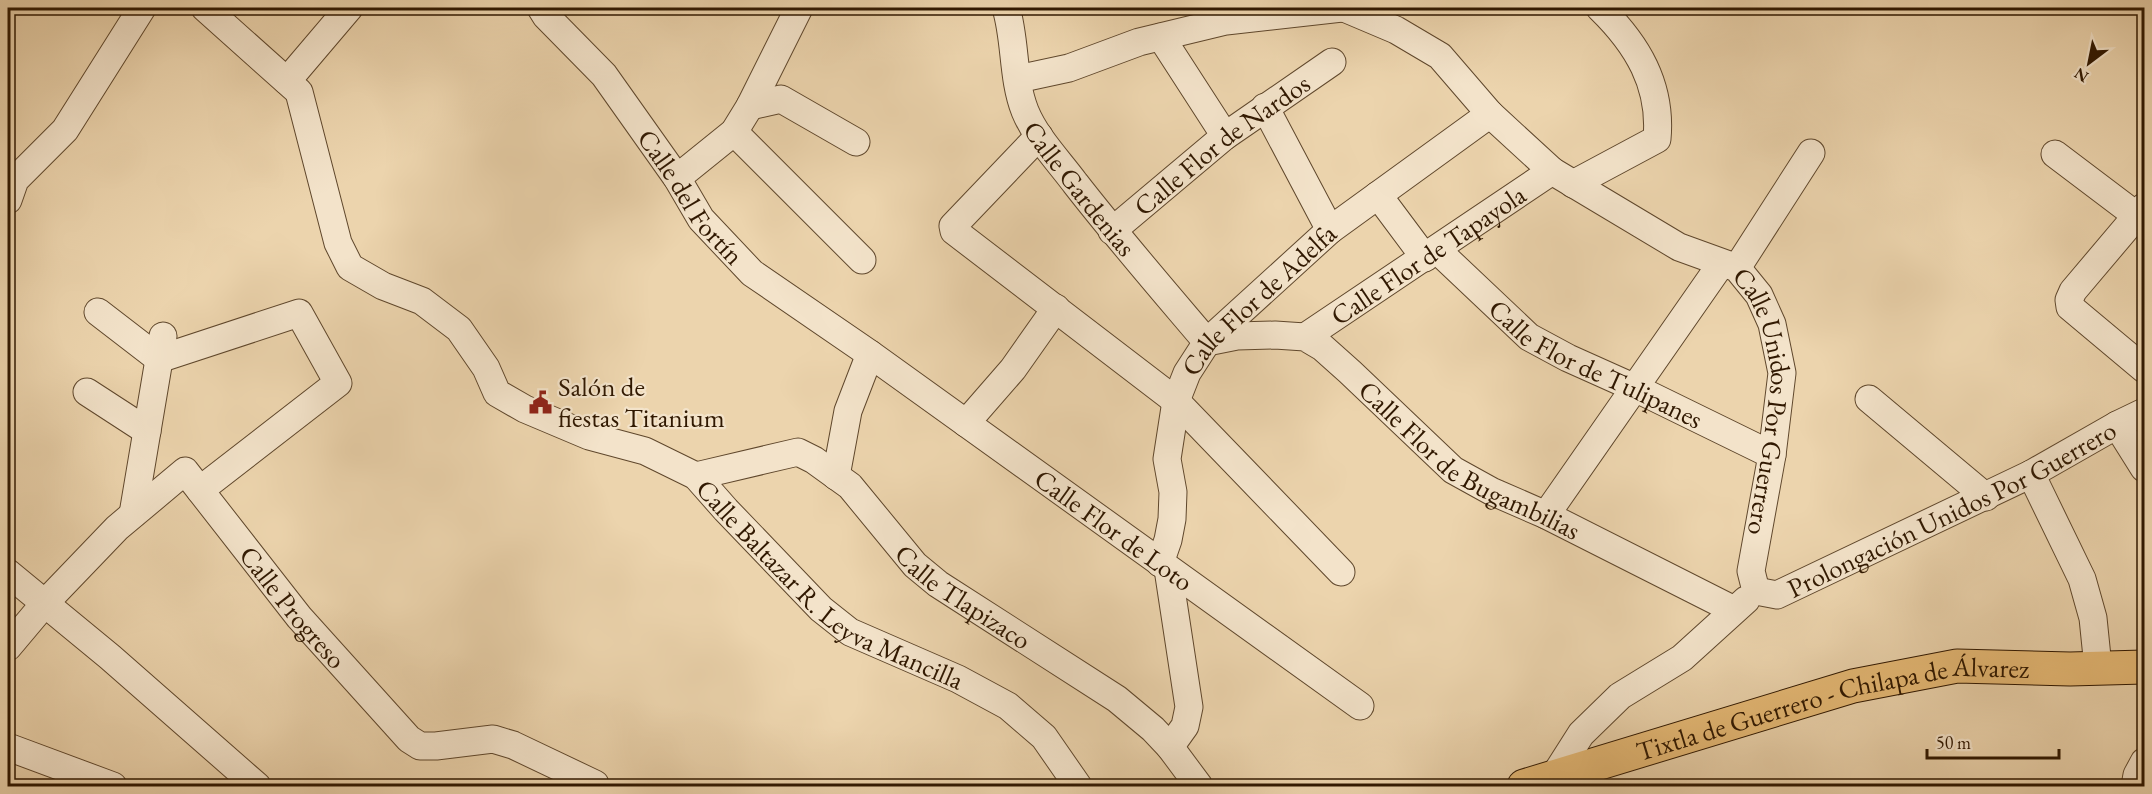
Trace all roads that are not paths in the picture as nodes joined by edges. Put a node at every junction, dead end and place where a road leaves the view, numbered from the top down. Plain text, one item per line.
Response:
1 (142, 8) edge
2 (205, 8) edge
3 (349, 8) edge
4 (541, 8) edge
5 (799, 8) edge
6 (1006, 8) edge
7 (1343, 8) edge
8 (1600, 8) edge
9 (1161, 37) junction
10 (1332, 62) dead end
11 (1018, 79) junction
12 (287, 81) junction
13 (750, 106) junction
14 (1265, 107) junction
15 (1490, 114) junction
16 (734, 132) junction
17 (1039, 136) junction
18 (1225, 136) junction
19 (856, 142) dead end
20 (1811, 153) dead end
21 (2055, 154) dead end
22 (677, 178) junction
23 (1563, 178) junction
24 (1378, 195) junction
25 (8, 200) edge
26 (2141, 211) edge
27 (1330, 230) junction
28 (1112, 231) junction
29 (1431, 254) junction
30 (862, 260) dead end
31 (1729, 266) junction
32 (1056, 308) junction
33 (98, 312) dead end
34 (1305, 337) junction
35 (1207, 342) junction
36 (161, 347) junction
37 (870, 354) junction
38 (2145, 369) edge
39 (1635, 388) junction
40 (87, 392) dead end
41 (1869, 399) dead end
42 (1176, 401) junction
43 (2145, 412) edge
44 (966, 423) junction
45 (2117, 425) junction
46 (147, 431) junction
47 (1772, 455) junction
48 (2145, 468) edge
49 (2031, 474) junction
50 (696, 476) junction
51 (836, 476) junction
52 (192, 481) junction
53 (1986, 497) junction
54 (133, 514) junction
55 (1546, 515) junction
56 (1164, 566) junction
57 (1341, 572) dead end
58 (8, 573) edge
59 (1756, 591) junction
60 (45, 603) junction
61 (1734, 610) junction
62 (8, 647) edge
63 (2145, 667) edge
64 (2098, 668) junction
65 (1360, 706) dead end
66 (8, 747) edge
67 (1170, 747) junction
68 (2145, 762) edge
69 (1539, 782) edge
70 (599, 785) edge
71 (113, 786) edge
72 (257, 786) edge
73 (562, 786) edge
74 (1078, 786) edge
75 (1198, 786) edge
76 (2134, 786) edge

1 - 25 street
2 - 12 street, Calle Baltazar R. Leyva Mancilla
3 - 12 street
4 - 22 street, Calle del Fortín
5 - 13 street
6 - 11 street, Calle Gardenias
7 - 9 street
7 - 15 street, Calle Unidos Por Guerrero
8 - 23 street, Calle Flor de Tapayola
9 - 11 street
9 - 18 street
10 - 14 street, Calle Flor de Nardos
11 - 17 street, Calle Gardenias
12 - 50 street, Calle Baltazar R. Leyva Mancilla
13 - 16 street
13 - 19 street
14 - 18 street, Calle Flor de Nardos
14 - 27 street
15 - 23 street, Calle Unidos Por Guerrero
15 - 24 street, Calle Flor de Adelfa
16 - 22 street
16 - 30 street
17 - 28 street, Calle Gardenias
17 - 32 street
18 - 28 street, Calle Flor de Nardos
20 - 31 street
21 - 26 street
22 - 37 street, Calle del Fortín
23 - 29 street, Calle Flor de Tapayola
23 - 31 street, Calle Unidos Por Guerrero
24 - 27 street, Calle Flor de Adelfa
24 - 29 street, Calle Flor de Tulipanes
26 - 38 street
27 - 35 street, Calle Flor de Adelfa
28 - 35 street, Calle Gardenias
29 - 34 street, Calle Flor de Tapayola
29 - 39 street, Calle Flor de Tulipanes
31 - 39 street
31 - 47 street, Calle Unidos Por Guerrero
32 - 42 street
32 - 44 street
33 - 36 street
34 - 35 street
34 - 55 street, Calle Flor de Bugambilias
35 - 42 street, Calle Flor de Adelfa
36 - 46 street
36 - 52 street
37 - 44 street, Calle Flor de Loto
37 - 51 street
39 - 47 street, Calle Flor de Tulipanes
39 - 55 street
40 - 46 street
41 - 53 street
42 - 56 street, Calle Flor de Adelfa
42 - 57 street
43 - 45 street, Prolongación Unidos Por Guerrero
44 - 56 street, Calle Flor de Loto
45 - 48 street
45 - 49 street, Prolongación Unidos Por Guerrero
46 - 54 street
47 - 59 street, Calle Unidos Por Guerrero
49 - 53 street, Prolongación Unidos Por Guerrero
49 - 64 street
50 - 51 street, Calle Tlapizaco
50 - 74 street, Calle Baltazar R. Leyva Mancilla
51 - 67 street, Calle Tlapizaco
52 - 54 street
52 - 70 street, Calle Progreso
53 - 59 street, Prolongación Unidos Por Guerrero
54 - 60 street
55 - 61 street, Calle Flor de Bugambilias
56 - 65 street, Calle Flor de Loto
56 - 67 street, Calle Flor de Adelfa
58 - 60 street
59 - 61 street
60 - 62 street
60 - 72 street
61 - 69 street
63 - 64 main road, Tixtla de Guerrero - Chilapa de Álvarez
64 - 69 main road, Tixtla de Guerrero - Chilapa de Álvarez
66 - 71 street
67 - 75 street, Calle Tlapizaco
68 - 76 street
70 - 73 street

